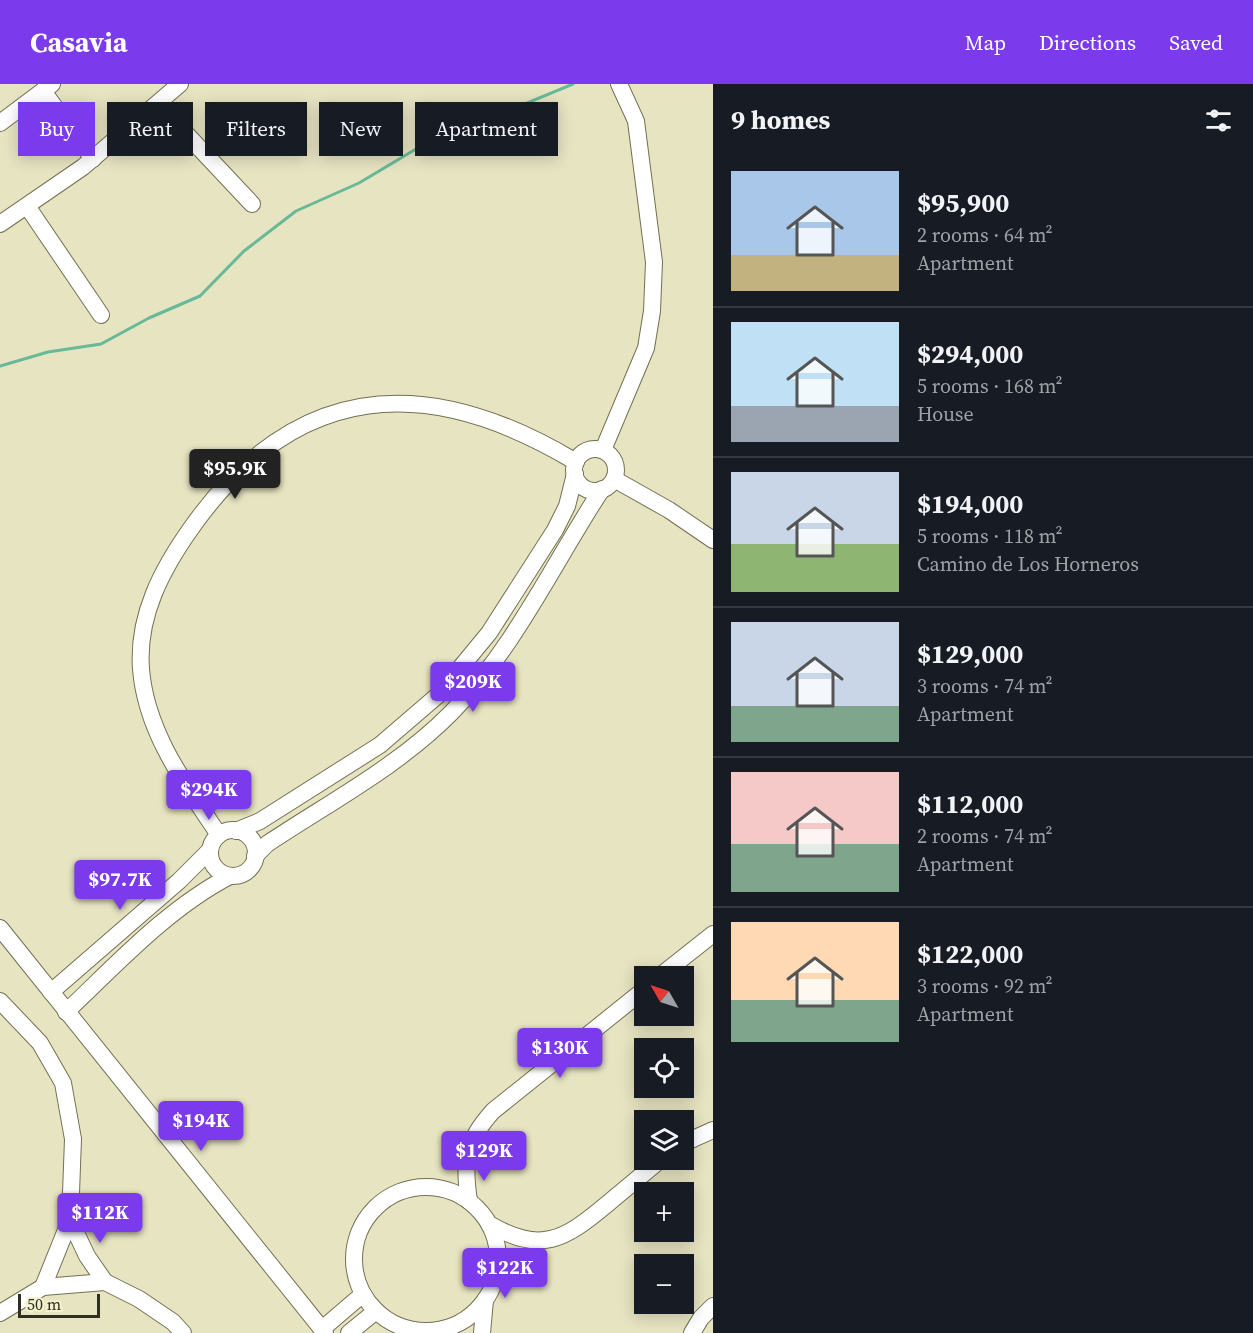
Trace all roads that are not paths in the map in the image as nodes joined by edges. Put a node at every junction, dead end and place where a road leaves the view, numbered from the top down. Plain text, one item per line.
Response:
1 (180, 84) edge
2 (48, 88) edge
3 (621, 88) edge
4 (160, 102) edge
5 (0, 123) edge
6 (193, 141) edge
7 (107, 147) edge
8 (93, 159) junction
9 (252, 204) dead end
10 (27, 206) junction
11 (0, 224) edge
12 (100, 315) dead end
13 (603, 450) junction
14 (575, 468) junction
15 (608, 484) junction
16 (713, 540) edge
17 (489, 633) junction
18 (505, 645) junction
19 (380, 745) junction
20 (394, 762) junction
21 (236, 831) junction
22 (219, 835) junction
23 (210, 850) junction
24 (255, 856) junction
25 (230, 876) junction
26 (0, 928) edge
27 (713, 934) edge
28 (673, 966) edge
29 (51, 992) junction
30 (634, 998) edge
31 (0, 1001) edge
32 (66, 1012) junction
33 (713, 1130) edge
34 (694, 1139) edge
35 (465, 1166) junction
36 (648, 1170) edge
37 (441, 1188) junction
38 (470, 1201) junction
39 (70, 1220) junction
40 (489, 1224) junction
41 (525, 1240) junction
42 (498, 1262) junction
43 (105, 1282) junction
44 (43, 1287) junction
45 (363, 1294) junction
46 (485, 1300) junction
47 (713, 1306) edge
48 (376, 1311) junction
49 (0, 1313) edge
50 (324, 1331) edge
51 (438, 1332) edge
52 (183, 1333) edge
53 (349, 1333) edge
54 (482, 1333) edge
55 (692, 1333) edge

1 - 4 street
2 - 5 street
2 - 8 street
3 - 13 street
6 - 9 street
7 - 8 street
8 - 10 street
10 - 11 street
10 - 12 street
13 - 14 street
13 - 15 street
14 - 15 street
14 - 17 street
14 - 22 street
15 - 16 street
15 - 18 street
17 - 18 street
17 - 19 street
18 - 20 street
19 - 20 street
19 - 21 street
20 - 24 street
21 - 22 street
21 - 24 street
22 - 23 street
23 - 25 street
23 - 29 street
24 - 25 street
25 - 32 street
26 - 29 street
27 - 28 street
29 - 32 street
30 - 35 street
31 - 39 street
32 - 50 street
33 - 34 street
35 - 37 street
35 - 38 street
36 - 41 street
37 - 38 street
37 - 45 street
38 - 40 street
39 - 43 street
39 - 44 street
40 - 41 street
40 - 42 street
41 - 42 street
42 - 46 street
43 - 44 street
43 - 52 street
44 - 49 street
45 - 48 street
45 - 50 street
46 - 51 street
46 - 54 street
47 - 55 street
48 - 51 street
48 - 53 street

